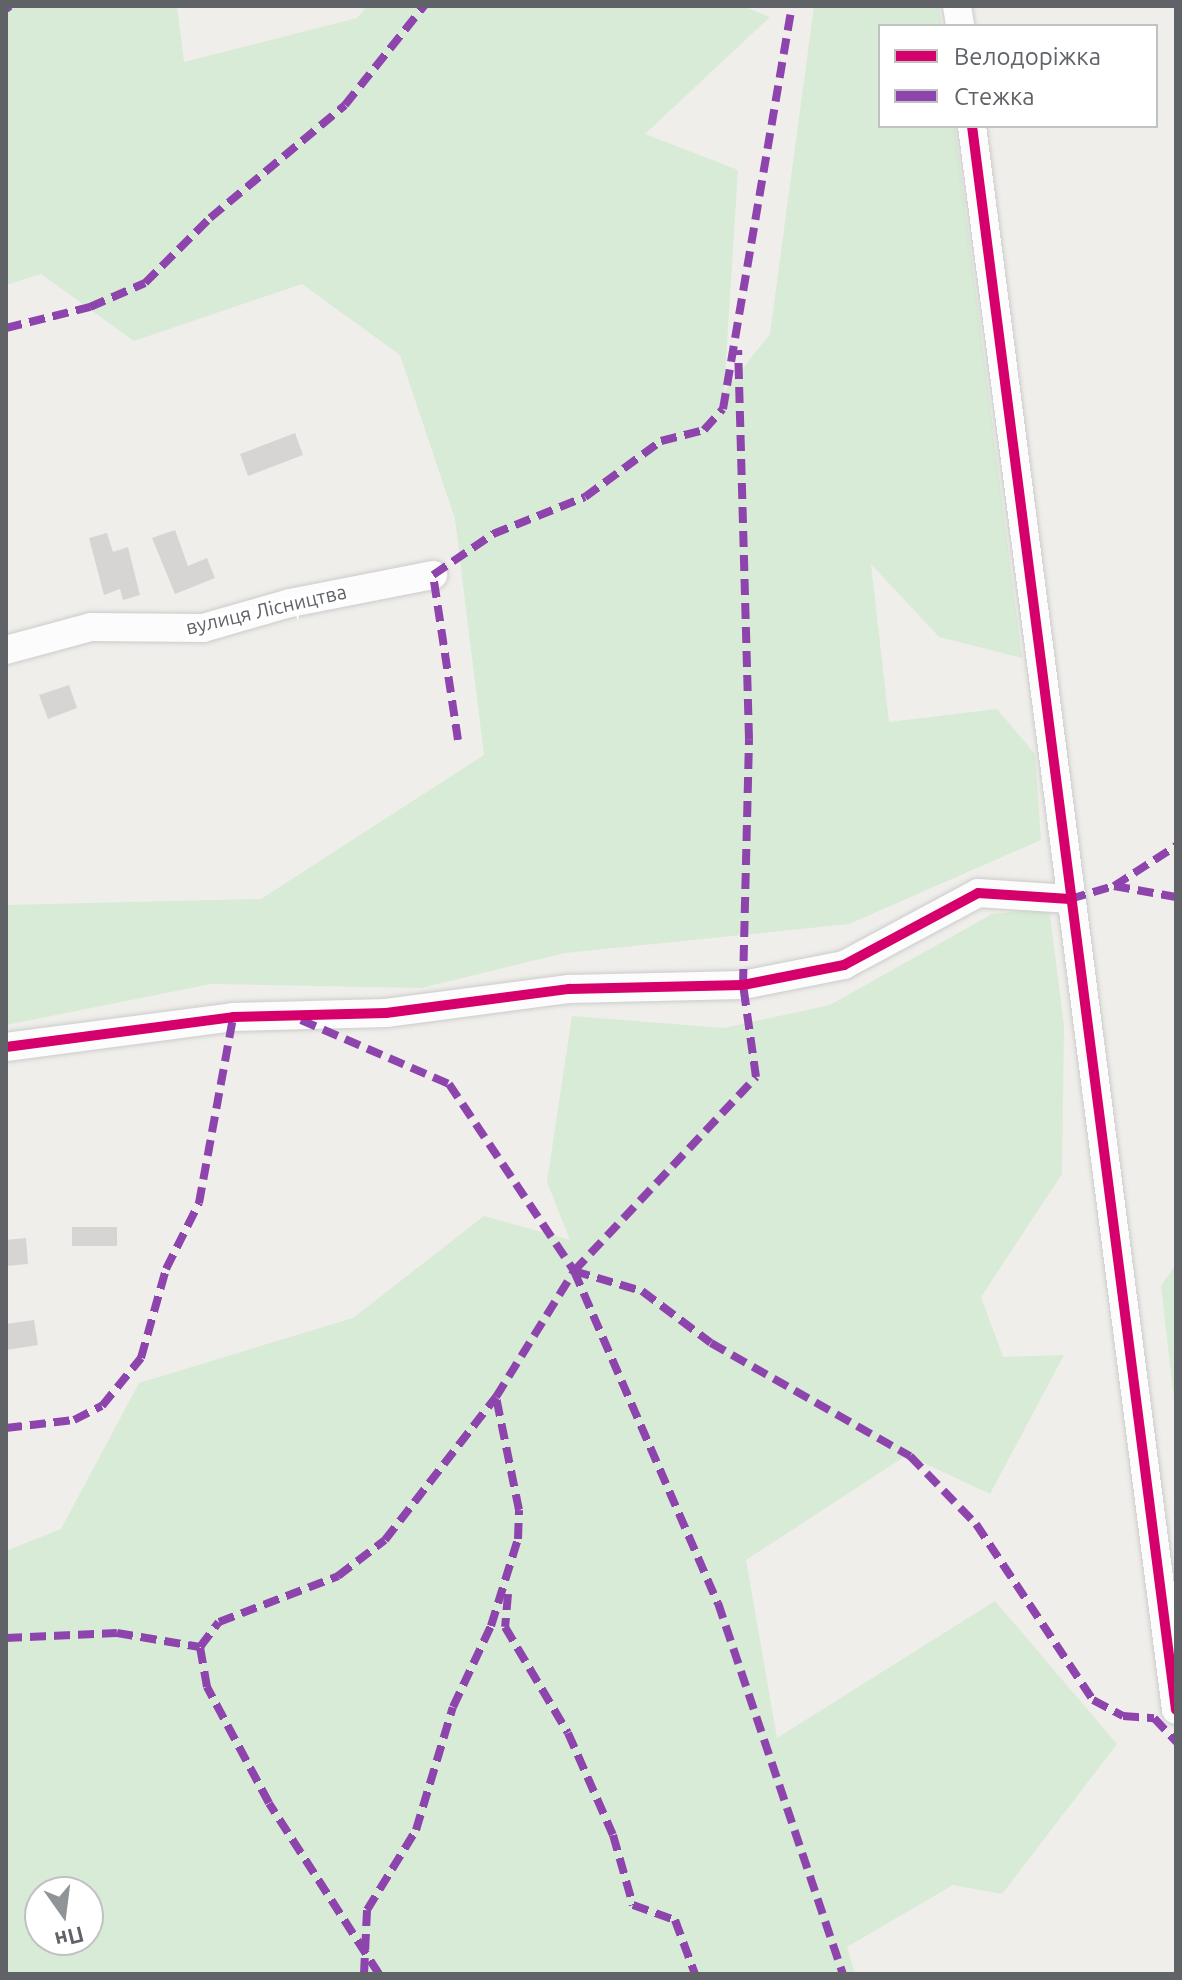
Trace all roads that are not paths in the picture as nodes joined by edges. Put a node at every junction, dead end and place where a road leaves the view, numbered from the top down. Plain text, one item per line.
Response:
1 (972, 128) edge
2 (433, 575) dead end
3 (6, 650) edge
4 (1070, 899) junction
5 (6, 1047) edge
6 (1176, 1710) edge

1 - 4 street
2 - 3 street, вулиця Лісництва
4 - 5 street
4 - 6 street

